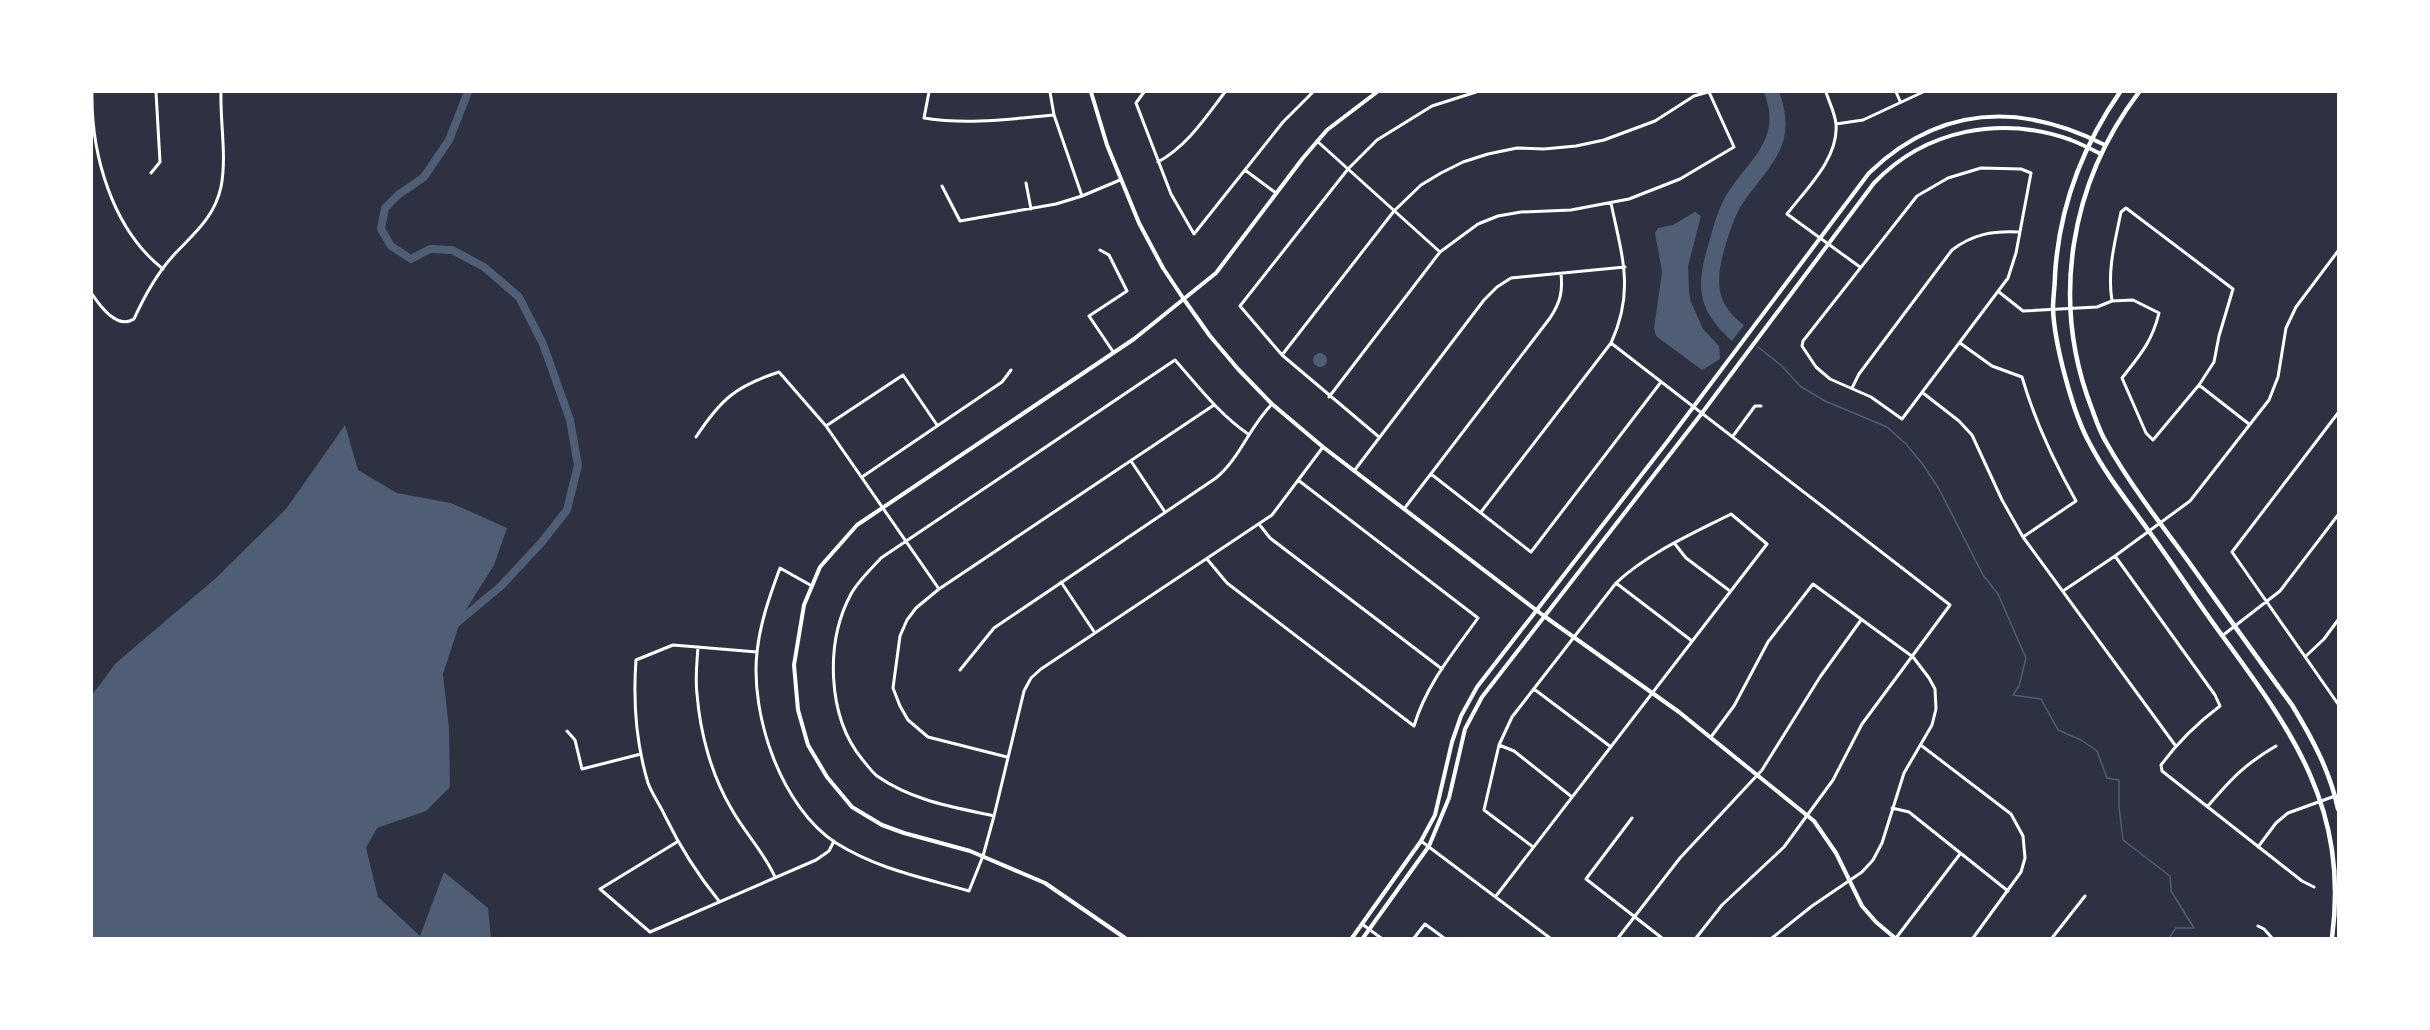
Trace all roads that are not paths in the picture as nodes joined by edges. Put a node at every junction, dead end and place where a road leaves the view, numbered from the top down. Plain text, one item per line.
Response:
1 (92, 92) edge
2 (156, 92) edge
3 (220, 92) edge
4 (929, 92) edge
5 (1050, 92) edge
6 (1091, 92) edge
7 (1144, 92) edge
8 (1225, 92) edge
9 (1313, 92) edge
10 (1377, 92) edge
11 (1476, 92) edge
12 (1709, 92) edge
13 (1826, 92) edge
14 (1896, 92) edge
15 (1923, 92) edge
16 (2120, 92) edge
17 (2139, 92) edge
18 (1900, 101) junction
19 (1054, 115) junction
20 (92, 120) edge
21 (1836, 124) junction
22 (2091, 138) junction
23 (1317, 141) junction
24 (2105, 145) junction
25 (2087, 148) junction
26 (2101, 154) junction
27 (1158, 162) junction
28 (1348, 169) junction
29 (1245, 170) junction
30 (151, 173) dead end
31 (1120, 180) junction
32 (1026, 183) dead end
33 (942, 186) dead end
34 (1276, 194) junction
35 (1082, 196) junction
36 (1611, 203) junction
37 (1031, 209) junction
38 (1394, 211) junction
39 (2019, 232) junction
40 (1820, 238) junction
41 (1828, 244) junction
42 (1100, 250) dead end
43 (2338, 251) edge
44 (1440, 252) junction
45 (2334, 256) junction
46 (2338, 260) edge
47 (1624, 267) junction
48 (1860, 267) junction
49 (163, 269) junction
50 (1561, 274) junction
51 (1999, 292) junction
52 (92, 294) edge
53 (1183, 298) junction
54 (2112, 301) junction
55 (2069, 309) junction
56 (2053, 310) junction
57 (1611, 343) junction
58 (1960, 343) junction
59 (1114, 353) junction
60 (1282, 355) junction
61 (1011, 370) dead end
62 (1661, 382) junction
63 (2199, 385) junction
64 (1852, 387) junction
65 (1923, 393) junction
66 (1329, 397) junction
67 (1272, 404) junction
68 (1214, 405) junction
69 (1761, 406) dead end
70 (1694, 407) junction
71 (1702, 413) junction
72 (2338, 413) edge
73 (2250, 424) junction
74 (937, 425) junction
75 (826, 426) junction
76 (1248, 434) junction
77 (1732, 436) junction
78 (1380, 437) junction
79 (696, 438) dead end
80 (1323, 447) junction
81 (1131, 461) junction
82 (1354, 471) junction
83 (1431, 474) junction
84 (862, 477) junction
85 (1298, 480) junction
86 (882, 508) junction
87 (1404, 509) junction
88 (1165, 512) junction
89 (1481, 512) junction
90 (2338, 515) edge
91 (2160, 523) junction
92 (1259, 524) junction
93 (2150, 531) junction
94 (2024, 537) junction
95 (905, 541) junction
96 (1675, 543) junction
97 (2115, 556) junction
98 (1207, 559) junction
99 (1061, 582) junction
100 (1616, 583) junction
101 (812, 585) junction
102 (939, 589) junction
103 (1730, 591) junction
104 (2063, 591) junction
105 (2266, 602) junction
106 (1537, 610) junction
107 (1544, 616) junction
108 (1861, 620) junction
109 (2338, 620) edge
110 (2235, 626) junction
111 (1095, 633) junction
112 (2222, 636) junction
113 (1574, 638) junction
114 (1692, 641) junction
115 (698, 647) junction
116 (757, 652) junction
117 (2306, 656) junction
118 (1914, 657) junction
119 (1442, 669) junction
120 (960, 670) dead end
121 (1534, 688) junction
122 (1653, 692) junction
123 (2338, 704) edge
124 (567, 730) dead end
125 (1709, 738) junction
126 (1499, 745) junction
127 (2175, 745) junction
128 (1922, 746) junction
129 (2276, 746) dead end
130 (1611, 747) junction
131 (641, 754) junction
132 (1007, 757) junction
133 (1757, 775) junction
134 (1572, 796) junction
135 (2336, 796) junction
136 (2320, 801) junction
137 (2208, 806) junction
138 (1892, 808) junction
139 (2338, 809) edge
140 (1806, 814) junction
141 (994, 816) junction
142 (1632, 818) dead end
143 (677, 841) junction
144 (834, 841) junction
145 (1421, 841) junction
146 (1430, 846) junction
147 (1533, 847) junction
148 (2258, 847) junction
149 (1961, 853) junction
150 (983, 856) junction
151 (775, 877) junction
152 (1849, 882) junction
153 (2314, 886) dead end
154 (2008, 891) junction
155 (1496, 896) junction
156 (2085, 896) dead end
157 (719, 901) junction
158 (1635, 917) junction
159 (1362, 924) junction
160 (2258, 926) dead end
161 (1370, 930) junction
162 (1125, 939) edge
163 (1352, 939) edge
164 (1363, 939) edge
165 (1381, 939) edge
166 (1414, 939) edge
167 (1444, 939) edge
168 (1550, 939) edge
169 (1618, 939) edge
170 (1662, 939) edge
171 (1696, 939) edge
172 (1772, 939) edge
173 (1896, 939) edge
174 (1973, 939) edge
175 (2052, 939) edge
176 (2272, 939) edge
177 (2332, 939) edge

1 - 20 street
2 - 30 street
3 - 49 street
4 - 19 street
5 - 19 street
6 - 31 street
7 - 27 street
8 - 27 street
9 - 29 street
10 - 23 street
11 - 28 street
12 - 36 street
12 - 38 street
13 - 21 street
14 - 18 street
15 - 18 street
16 - 22 main road
17 - 24 main road
18 - 21 street
19 - 35 street
20 - 49 street
21 - 40 street
22 - 24 street
22 - 25 main road
22 - 40 street
23 - 28 street
23 - 34 street
24 - 26 main road
25 - 26 street
25 - 41 street
25 - 56 main road
26 - 55 main road
27 - 29 street
28 - 38 street
28 - 60 street
29 - 34 street
31 - 35 street
31 - 53 street
32 - 37 street
33 - 37 street
34 - 53 street
35 - 37 street
36 - 44 street
36 - 47 street
38 - 44 street
38 - 60 street
39 - 48 street
39 - 51 street
39 - 64 street
40 - 41 street
40 - 70 street
41 - 48 street
41 - 71 street
42 - 59 street
43 - 45 street
44 - 66 street
45 - 46 street
45 - 73 street
47 - 50 street
47 - 57 street
48 - 64 street
49 - 52 street
50 - 78 street
50 - 83 street
51 - 56 street
51 - 58 street
53 - 59 street
53 - 67 street
54 - 55 street
54 - 63 street
54 - 63 street
55 - 56 street
55 - 91 main road
56 - 93 main road
57 - 62 street
57 - 89 street
58 - 65 street
58 - 94 street
59 - 86 street
60 - 66 street
61 - 74 street
62 - 70 street
62 - 89 street
63 - 73 street
64 - 65 street
65 - 94 street
66 - 78 street
67 - 76 street
67 - 80 street
68 - 76 street
68 - 81 street
68 - 95 street
69 - 77 street
70 - 71 street
70 - 106 street
71 - 77 street
71 - 107 street
72 - 105 street
73 - 91 street
74 - 75 street
74 - 84 street
75 - 79 street
75 - 84 street
76 - 88 street
77 - 118 street
78 - 82 street
80 - 82 street
80 - 85 street
81 - 88 street
81 - 102 street
82 - 87 street
83 - 87 street
83 - 89 street
84 - 86 street
85 - 92 street
85 - 119 street
86 - 95 street
86 - 101 street
87 - 106 street
88 - 99 street
90 - 105 street
91 - 93 street
91 - 110 main road
92 - 98 street
92 - 119 street
93 - 97 street
93 - 112 main road
94 - 104 street
95 - 102 street
95 - 141 street
96 - 100 street
96 - 103 street
96 - 103 street
97 - 104 street
97 - 127 street
98 - 111 street
98 - 119 street
99 - 111 street
99 - 120 street
100 - 113 street
100 - 114 street
101 - 116 street
101 - 150 street
102 - 132 street
103 - 114 street
104 - 127 street
105 - 110 street
105 - 117 street
106 - 107 street
106 - 145 street
107 - 113 street
107 - 146 street
108 - 118 street
108 - 125 street
108 - 133 street
109 - 117 street
110 - 112 street
110 - 135 main road
111 - 132 street
112 - 136 main road
113 - 121 street
113 - 122 street
114 - 122 street
115 - 116 street
115 - 131 street
115 - 151 street
116 - 144 street
117 - 123 street
118 - 128 street
118 - 140 street
121 - 126 street
121 - 130 street
122 - 125 street
122 - 130 street
124 - 131 street
125 - 133 street
126 - 134 street
126 - 147 street
127 - 137 street
128 - 138 street
128 - 154 street
129 - 137 street
130 - 134 street
131 - 143 street
132 - 141 street
133 - 140 street
133 - 158 street
134 - 147 street
135 - 136 street
135 - 139 main road
136 - 148 street
136 - 177 main road
137 - 148 street
138 - 149 street
138 - 152 street
140 - 152 street
140 - 171 street
141 - 150 street
142 - 158 street
143 - 157 street
143 - 157 street
144 - 150 street
144 - 151 street
145 - 146 street
145 - 159 street
146 - 155 street
146 - 161 street
147 - 155 street
148 - 153 street
149 - 154 street
149 - 173 street
150 - 162 street
151 - 157 street
152 - 172 street
152 - 173 street
154 - 174 street
155 - 168 street
156 - 175 street
158 - 169 street
158 - 170 street
159 - 161 street
159 - 163 street
160 - 176 street
161 - 164 street
161 - 165 street
166 - 167 street

